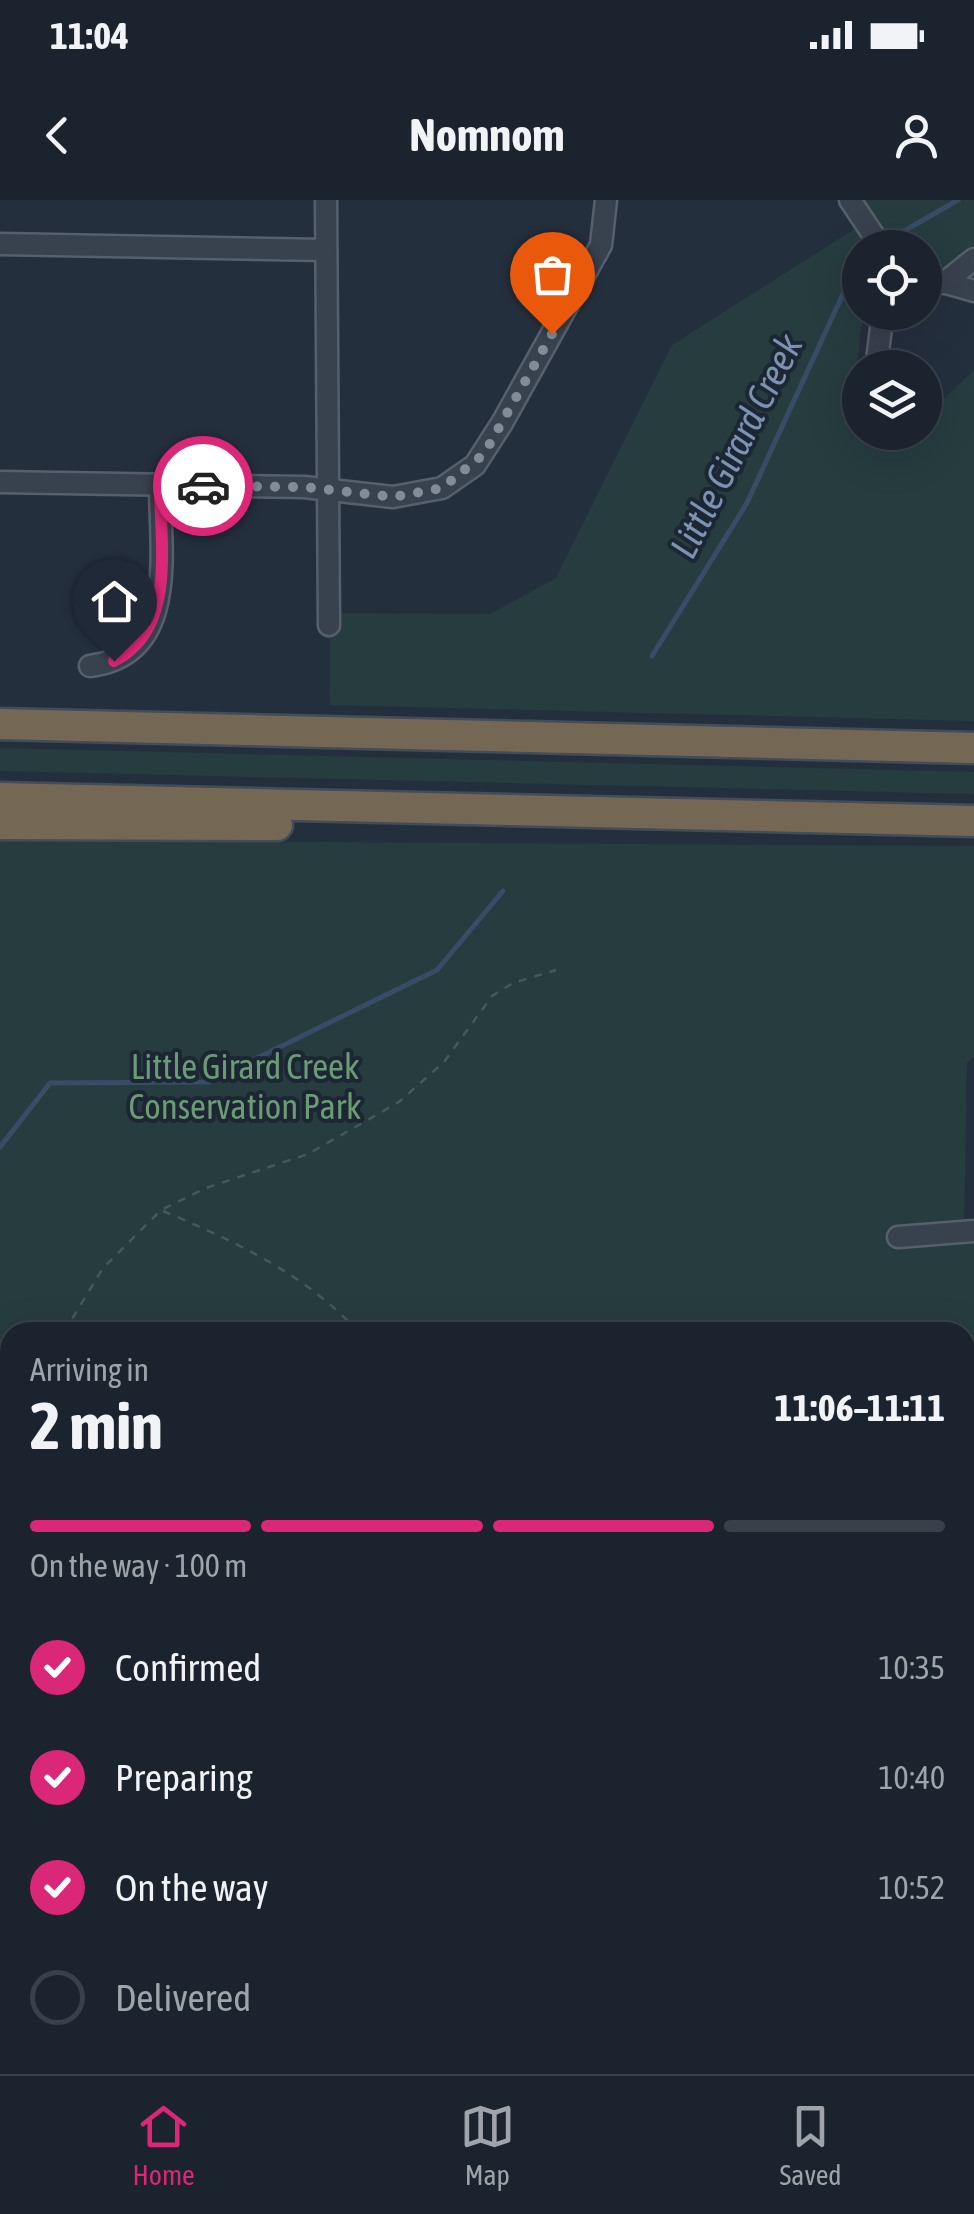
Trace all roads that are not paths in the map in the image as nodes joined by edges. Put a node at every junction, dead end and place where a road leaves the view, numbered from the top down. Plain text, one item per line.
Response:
1 (326, 200) edge
2 (606, 200) edge
3 (850, 200) edge
4 (870, 230) edge
5 (0, 244) edge
6 (326, 250) junction
7 (974, 259) edge
8 (942, 276) edge
9 (942, 282) edge
10 (974, 291) edge
11 (0, 482) edge
12 (160, 485) junction
13 (328, 490) junction
14 (330, 626) dead end
15 (90, 666) dead end
16 (0, 706) edge
17 (0, 724) edge
18 (96, 726) junction
19 (974, 748) edge
20 (0, 798) edge
21 (359, 806) junction
22 (974, 821) edge
23 (0, 824) edge
24 (974, 1230) edge
25 (898, 1237) dead end

1 - 6 street
2 - 13 street
3 - 4 street
5 - 6 street
6 - 13 street
7 - 8 street
9 - 10 street
11 - 12 street
12 - 13 street
12 - 15 street
13 - 14 street
16 - 18 highway
17 - 18 highway
18 - 19 highway
20 - 21 highway
21 - 22 highway
21 - 23 highway
24 - 25 street

